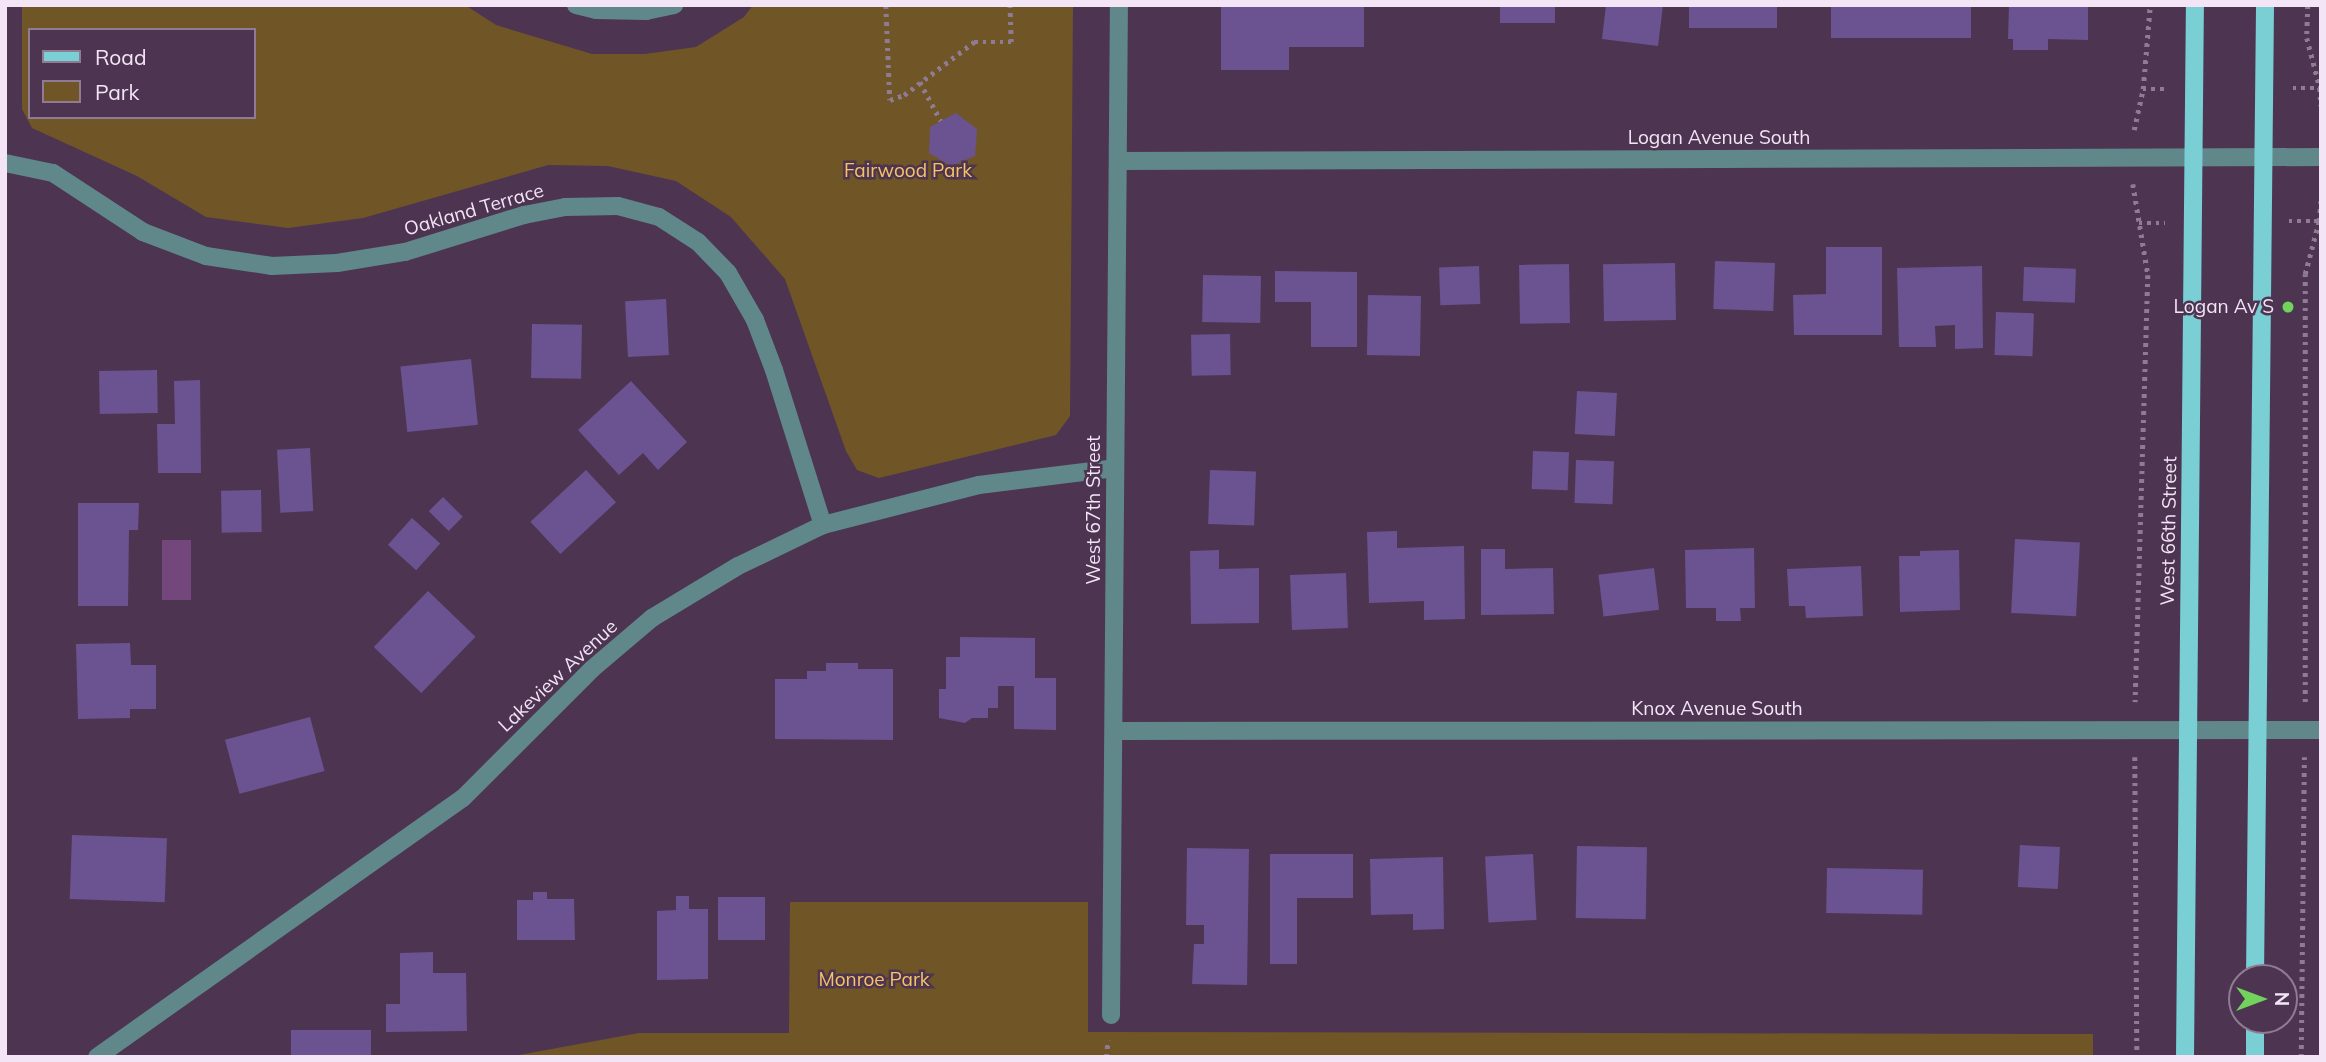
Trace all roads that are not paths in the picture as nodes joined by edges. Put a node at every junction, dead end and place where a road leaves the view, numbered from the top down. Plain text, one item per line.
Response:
1 (576, 5) edge
2 (674, 5) edge
3 (1119, 5) edge
4 (2196, 5) edge
5 (2265, 5) edge
6 (2194, 157) junction
7 (2265, 157) junction
8 (2321, 157) edge
9 (1118, 162) junction
10 (5, 163) edge
11 (1115, 468) junction
12 (823, 525) junction
13 (2188, 730) junction
14 (2258, 730) junction
15 (2313, 730) edge
16 (1114, 731) junction
17 (2255, 964) edge
18 (1111, 1015) dead end
19 (2255, 1034) edge
20 (97, 1057) edge
21 (2185, 1057) edge
22 (2255, 1057) edge

1 - 2 street
3 - 9 street, West 67th Street
4 - 6 main road, West 66th Street
5 - 7 main road
6 - 7 street, Logan Avenue South
6 - 9 street, Logan Avenue South
6 - 13 main road, West 66th Street
7 - 8 street, Logan Avenue South
7 - 14 main road
9 - 11 street, West 67th Street
10 - 12 street, Oakland Terrace
11 - 12 street, Lakeview Avenue
11 - 16 street, West 67th Street
12 - 20 street, Lakeview Avenue
13 - 14 street, Knox Avenue South
13 - 16 street, Knox Avenue South
13 - 21 main road, West 66th Street
14 - 15 street, Knox Avenue South
14 - 17 main road
16 - 18 street, West 67th Street
19 - 22 main road

